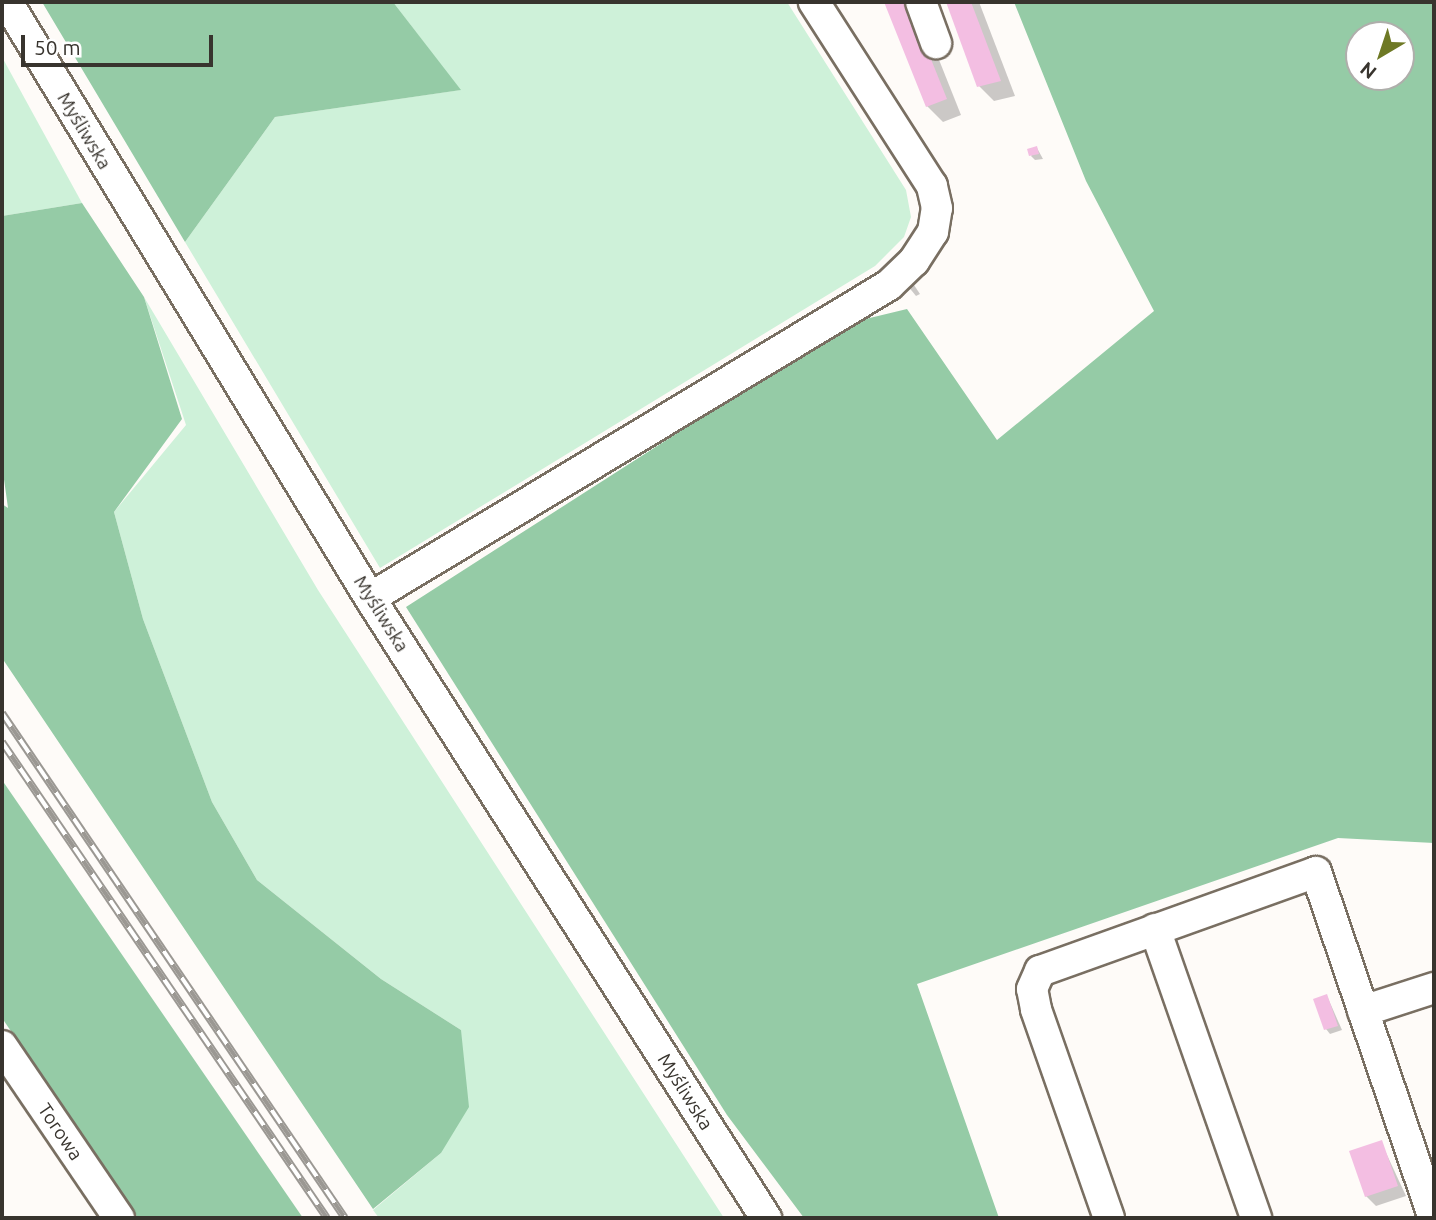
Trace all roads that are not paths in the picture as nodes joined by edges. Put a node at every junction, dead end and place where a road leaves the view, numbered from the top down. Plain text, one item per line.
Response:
1 (8, 2) edge
2 (814, 2) edge
3 (921, 2) edge
4 (936, 43) dead end
5 (370, 598) junction
6 (1155, 929) junction
7 (1434, 988) edge
8 (1363, 1012) junction
9 (2, 1046) edge
10 (119, 1218) edge
11 (766, 1218) edge
12 (1109, 1218) edge
13 (1256, 1218) edge
14 (1434, 1218) edge

1 - 5 street, Myśliwska
2 - 5 street
3 - 4 street
5 - 11 street, Myśliwska
6 - 8 street
6 - 12 street
6 - 13 street
7 - 8 street
8 - 14 street
9 - 10 street, Torowa

